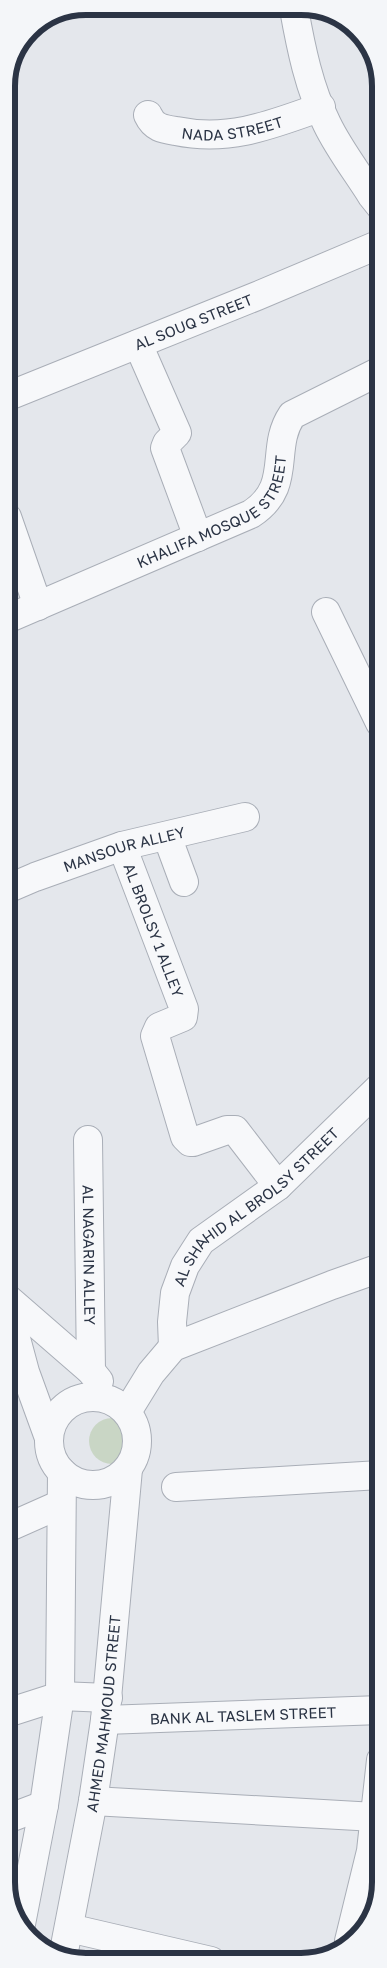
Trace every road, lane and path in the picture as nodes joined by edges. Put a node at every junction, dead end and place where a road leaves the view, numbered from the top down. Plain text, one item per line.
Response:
1 (295, 15) edge
2 (321, 107) junction
3 (148, 115) dead end
4 (372, 196) edge
5 (372, 247) edge
6 (138, 344) junction
7 (372, 375) edge
8 (15, 393) edge
9 (198, 537) junction
10 (15, 542) edge
11 (38, 606) junction
12 (326, 612) dead end
13 (15, 615) edge
14 (372, 707) edge
15 (245, 817) dead end
16 (168, 836) junction
17 (122, 846) junction
18 (184, 882) dead end
19 (15, 885) edge
20 (372, 1095) edge
21 (88, 1140) dead end
22 (278, 1186) junction
23 (372, 1271) edge
24 (15, 1305) edge
25 (173, 1347) junction
26 (91, 1371) junction
27 (16, 1375) edge
28 (121, 1407) junction
29 (49, 1438) junction
30 (128, 1469) junction
31 (62, 1472) junction
32 (372, 1476) edge
33 (176, 1488) dead end
34 (61, 1504) junction
35 (15, 1524) edge
36 (60, 1696) junction
37 (106, 1709) junction
38 (15, 1710) edge
39 (372, 1710) edge
40 (93, 1801) junction
41 (44, 1805) junction
42 (15, 1816) edge
43 (372, 1817) edge
44 (372, 1842) edge
45 (24, 1915) edge
46 (356, 1926) edge
47 (69, 1928) junction
48 (64, 1950) edge
49 (177, 1953) edge

1 - 2 street
2 - 3 street, NADA STREET
2 - 4 street
5 - 6 street, AL SOUQ STREET
6 - 8 street, AL SOUQ STREET
6 - 9 street
7 - 9 street, KHALIFA MOSQUE STREET
9 - 11 street, KHALIFA MOSQUE STREET
10 - 11 street
11 - 13 street, KHALIFA MOSQUE STREET
12 - 14 street
15 - 16 street, MANSOUR ALLEY
16 - 17 street, MANSOUR ALLEY
16 - 18 street
17 - 19 street, MANSOUR ALLEY
17 - 22 street, AL BROLSY 1 ALLEY
20 - 22 street, AL SHAHID AL BROLSY STREET
21 - 26 street, AL NAGARIN ALLEY
22 - 25 street, AL SHAHID AL BROLSY STREET
23 - 25 street
24 - 26 street
25 - 28 street
26 - 28 street
27 - 29 street
28 - 29 street
28 - 30 street
29 - 31 street
30 - 31 street
30 - 37 street, AHMED MAHMOUD STREET
31 - 34 street
32 - 33 street
34 - 35 street
34 - 36 street
36 - 37 street, BANK AL TASLEM STREET
36 - 38 street
36 - 41 street
37 - 39 street, BANK AL TASLEM STREET
37 - 40 street, AHMED MAHMOUD STREET
40 - 43 street
40 - 47 street, AHMED MAHMOUD STREET
41 - 42 street
41 - 45 street
44 - 46 street
47 - 48 street, AHMED MAHMOUD STREET
47 - 49 street

